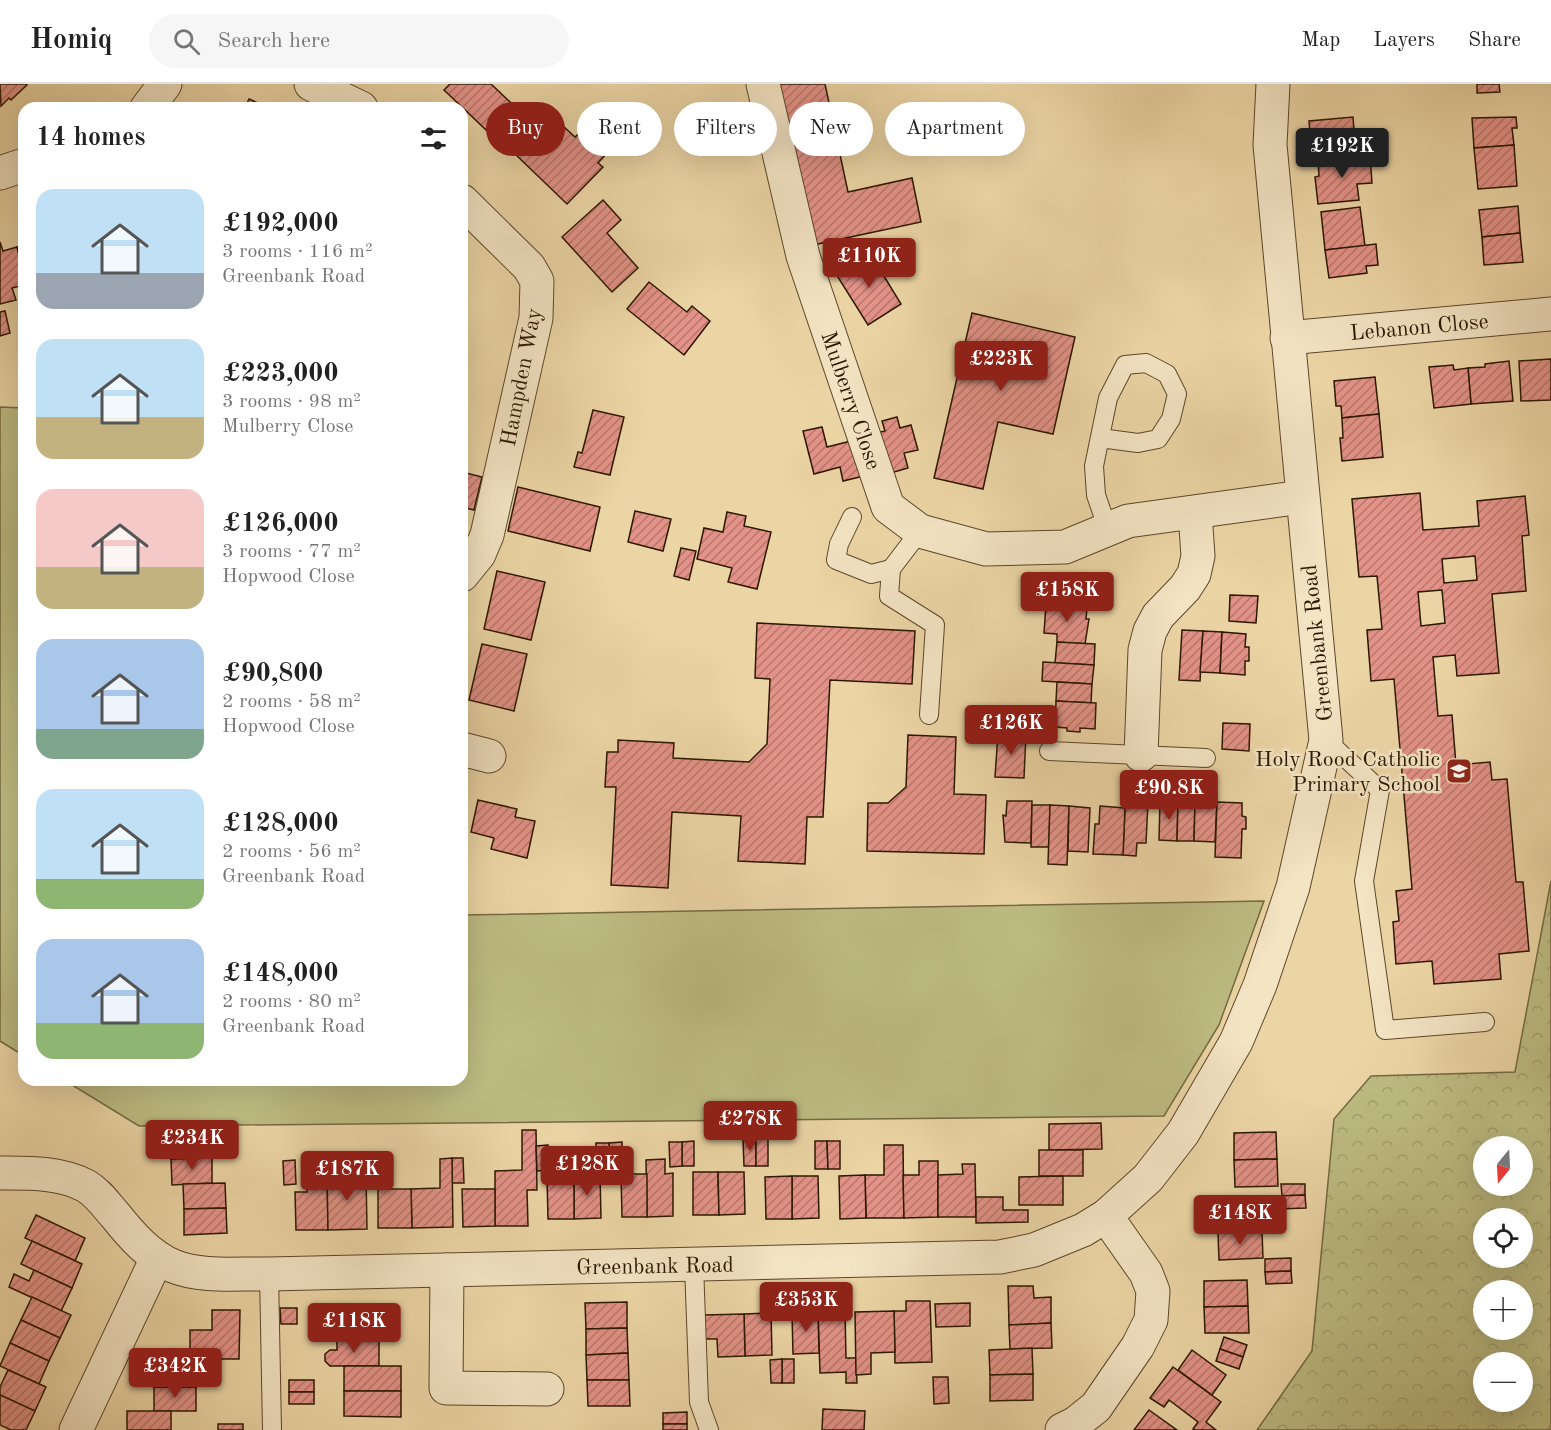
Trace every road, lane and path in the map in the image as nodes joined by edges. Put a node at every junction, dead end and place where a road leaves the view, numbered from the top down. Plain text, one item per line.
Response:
1 (165, 84) edge
2 (310, 84) edge
3 (763, 84) edge
4 (1273, 84) edge
5 (152, 102) edge
6 (348, 102) edge
7 (18, 167) edge
8 (0, 173) edge
9 (468, 207) edge
10 (1551, 314) edge
11 (1287, 338) junction
12 (1100, 438) junction
13 (1302, 496) junction
14 (1195, 513) junction
15 (852, 516) dead end
16 (1108, 530) junction
17 (920, 531) junction
18 (468, 568) edge
19 (891, 569) junction
20 (929, 715) dead end
21 (1326, 740) junction
22 (1049, 751) dead end
23 (1141, 755) junction
24 (1206, 758) dead end
25 (1485, 1022) dead end
26 (10, 1173) edge
27 (1106, 1216) junction
28 (157, 1258) junction
29 (694, 1264) junction
30 (447, 1270) junction
31 (269, 1274) junction
32 (547, 1389) dead end
33 (76, 1430) edge
34 (272, 1430) edge
35 (709, 1430) edge
36 (1062, 1430) edge

1 - 5 street
2 - 6 street
3 - 17 street, Mulberry Close
4 - 11 street, Greenbank Road
7 - 8 street
9 - 18 street, Hampden Way
10 - 11 street, Lebanon Close
11 - 13 street, Greenbank Road
12 - 12 lane
12 - 16 lane
13 - 14 street
13 - 21 street, Greenbank Road
14 - 16 street
14 - 23 street
15 - 19 lane
16 - 17 street
17 - 19 lane
19 - 20 lane
21 - 25 lane
21 - 27 street, Greenbank Road
22 - 23 lane
23 - 24 lane
26 - 28 street, Greenbank Road
27 - 29 street, Greenbank Road
27 - 36 street
28 - 31 street, Greenbank Road
28 - 33 street
29 - 30 street, Greenbank Road
29 - 35 lane
30 - 31 street, Greenbank Road
30 - 32 street
31 - 34 lane

